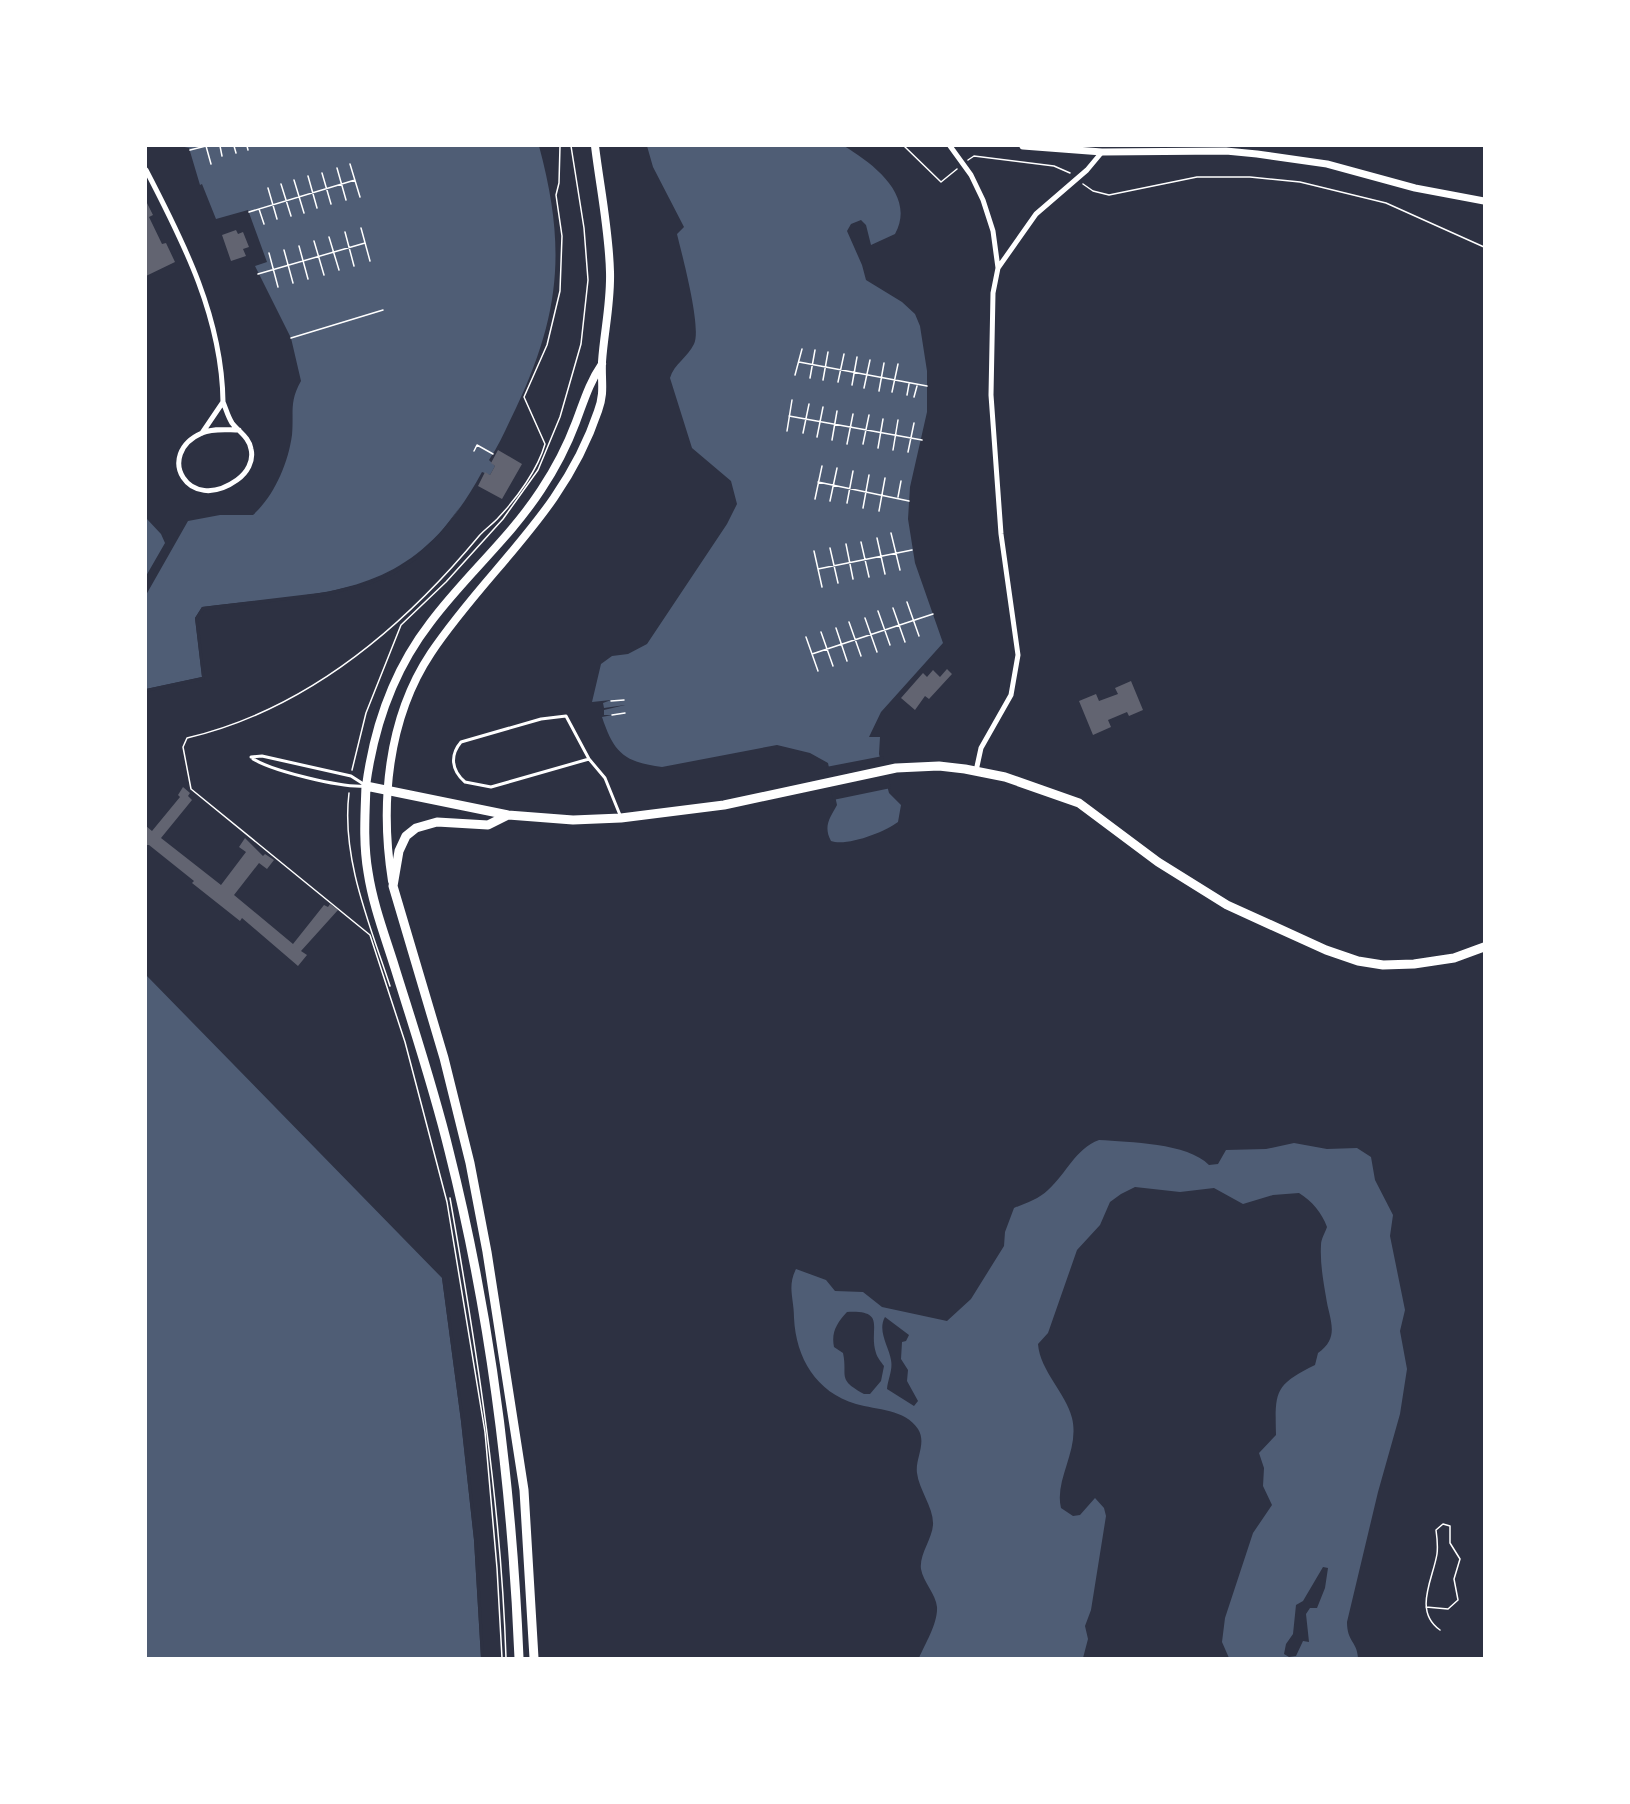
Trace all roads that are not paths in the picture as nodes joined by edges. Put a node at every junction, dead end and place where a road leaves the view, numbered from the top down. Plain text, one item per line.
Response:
1 (595, 146) edge
2 (950, 146) edge
3 (1023, 146) edge
4 (1102, 152) junction
5 (146, 170) edge
6 (1485, 201) edge
7 (998, 268) junction
8 (602, 364) junction
9 (223, 402) junction
10 (239, 430) junction
11 (202, 433) junction
12 (589, 759) junction
13 (976, 771) junction
14 (366, 786) junction
15 (386, 790) junction
16 (508, 815) junction
17 (621, 818) junction
18 (393, 886) junction
19 (1485, 947) edge
20 (519, 1659) edge
21 (534, 1659) edge

1 - 8 main road
2 - 7 street
3 - 4 street
4 - 6 street
4 - 7 street
5 - 9 street
7 - 13 street
8 - 14 main road
8 - 15 main road
9 - 10 street
9 - 11 street
10 - 11 street
10 - 11 street
12 - 12 lane
12 - 17 lane
13 - 17 highway
13 - 19 highway
14 - 14 lane
14 - 15 highway
14 - 20 highway
15 - 16 highway
15 - 18 main road
16 - 17 highway
16 - 18 highway
18 - 21 highway

